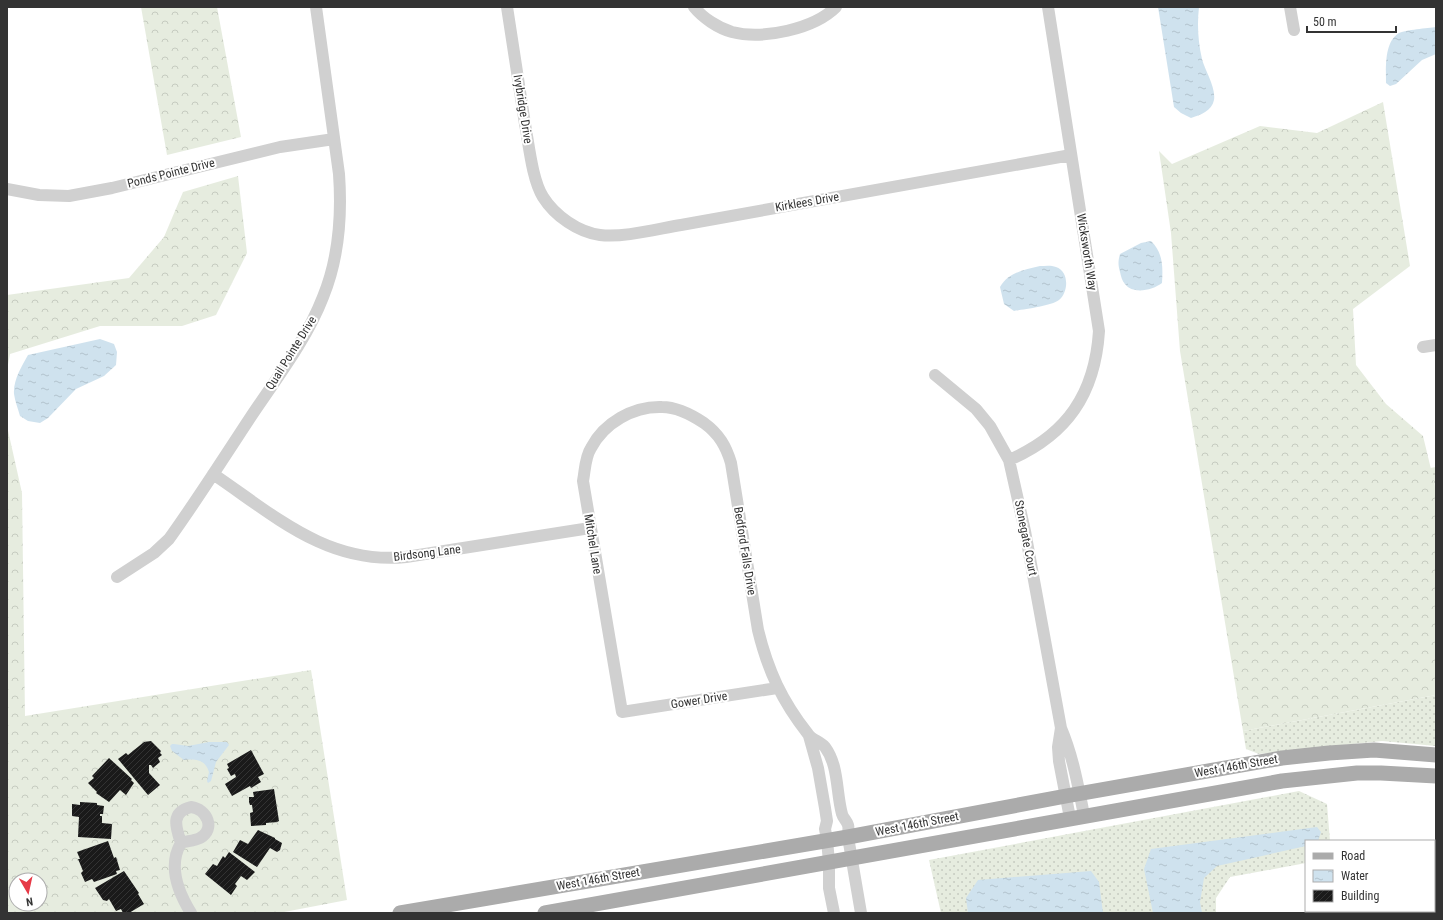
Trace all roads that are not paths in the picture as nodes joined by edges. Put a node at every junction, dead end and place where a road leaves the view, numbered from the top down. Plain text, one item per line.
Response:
1 (316, 7) edge
2 (506, 7) edge
3 (694, 7) edge
4 (836, 7) edge
5 (1048, 7) edge
6 (1290, 7) edge
7 (1294, 30) dead end
8 (334, 139) junction
9 (1071, 155) junction
10 (7, 189) edge
11 (551, 207) joint
12 (1436, 346) edge
13 (1423, 347) dead end
14 (935, 375) dead end
15 (648, 407) joint
16 (1009, 460) junction
17 (213, 474) junction
18 (590, 528) junction
19 (117, 577) dead end
20 (777, 688) junction
21 (622, 712) joint
22 (809, 736) junction
23 (1436, 755) edge
24 (1436, 776) edge
25 (1072, 794) junction
26 (1077, 816) junction
27 (848, 837) junction
28 (828, 840) junction
29 (181, 842) dead end
30 (852, 858) junction
31 (829, 862) junction
32 (191, 913) edge
33 (400, 913) edge
34 (545, 913) edge
35 (834, 913) edge
36 (861, 913) edge

1 - 8 street, Quail Pointe Drive
2 - 11 street, Ivybridge Drive
3 - 4 street
5 - 9 street, Wicksworth Way
6 - 7 street
8 - 10 street, Ponds Pointe Drive
8 - 17 street, Quail Pointe Drive
9 - 11 street, Kirklees Drive
9 - 16 street, Wicksworth Way
12 - 13 street
14 - 16 street, Stonegate Court
15 - 18 street, Mitchel Lane
15 - 20 street, Bedford Falls Drive
16 - 25 street, Stonegate Court
17 - 18 street, Birdsong Lane
17 - 19 street, Quail Pointe Drive
18 - 21 street, Mitchel Lane
20 - 21 street, Gower Drive
20 - 22 street, Bedford Falls Drive
22 - 27 street, Bedford Falls Drive
22 - 28 street, Bedford Falls Drive
23 - 25 main road, West 146th Street
24 - 26 main road, West 146th Street
25 - 26 street, Stonegate Court
25 - 27 main road, West 146th Street
26 - 30 main road, West 146th Street
27 - 28 main road, West 146th Street
27 - 30 street, Bedford Falls Drive
28 - 31 street, Bedford Falls Drive
28 - 33 main road, West 146th Street
29 - 32 street
30 - 31 main road, West 146th Street
30 - 36 street, Bedford Falls Drive
31 - 34 main road, West 146th Street
31 - 35 street, Bedford Falls Drive

